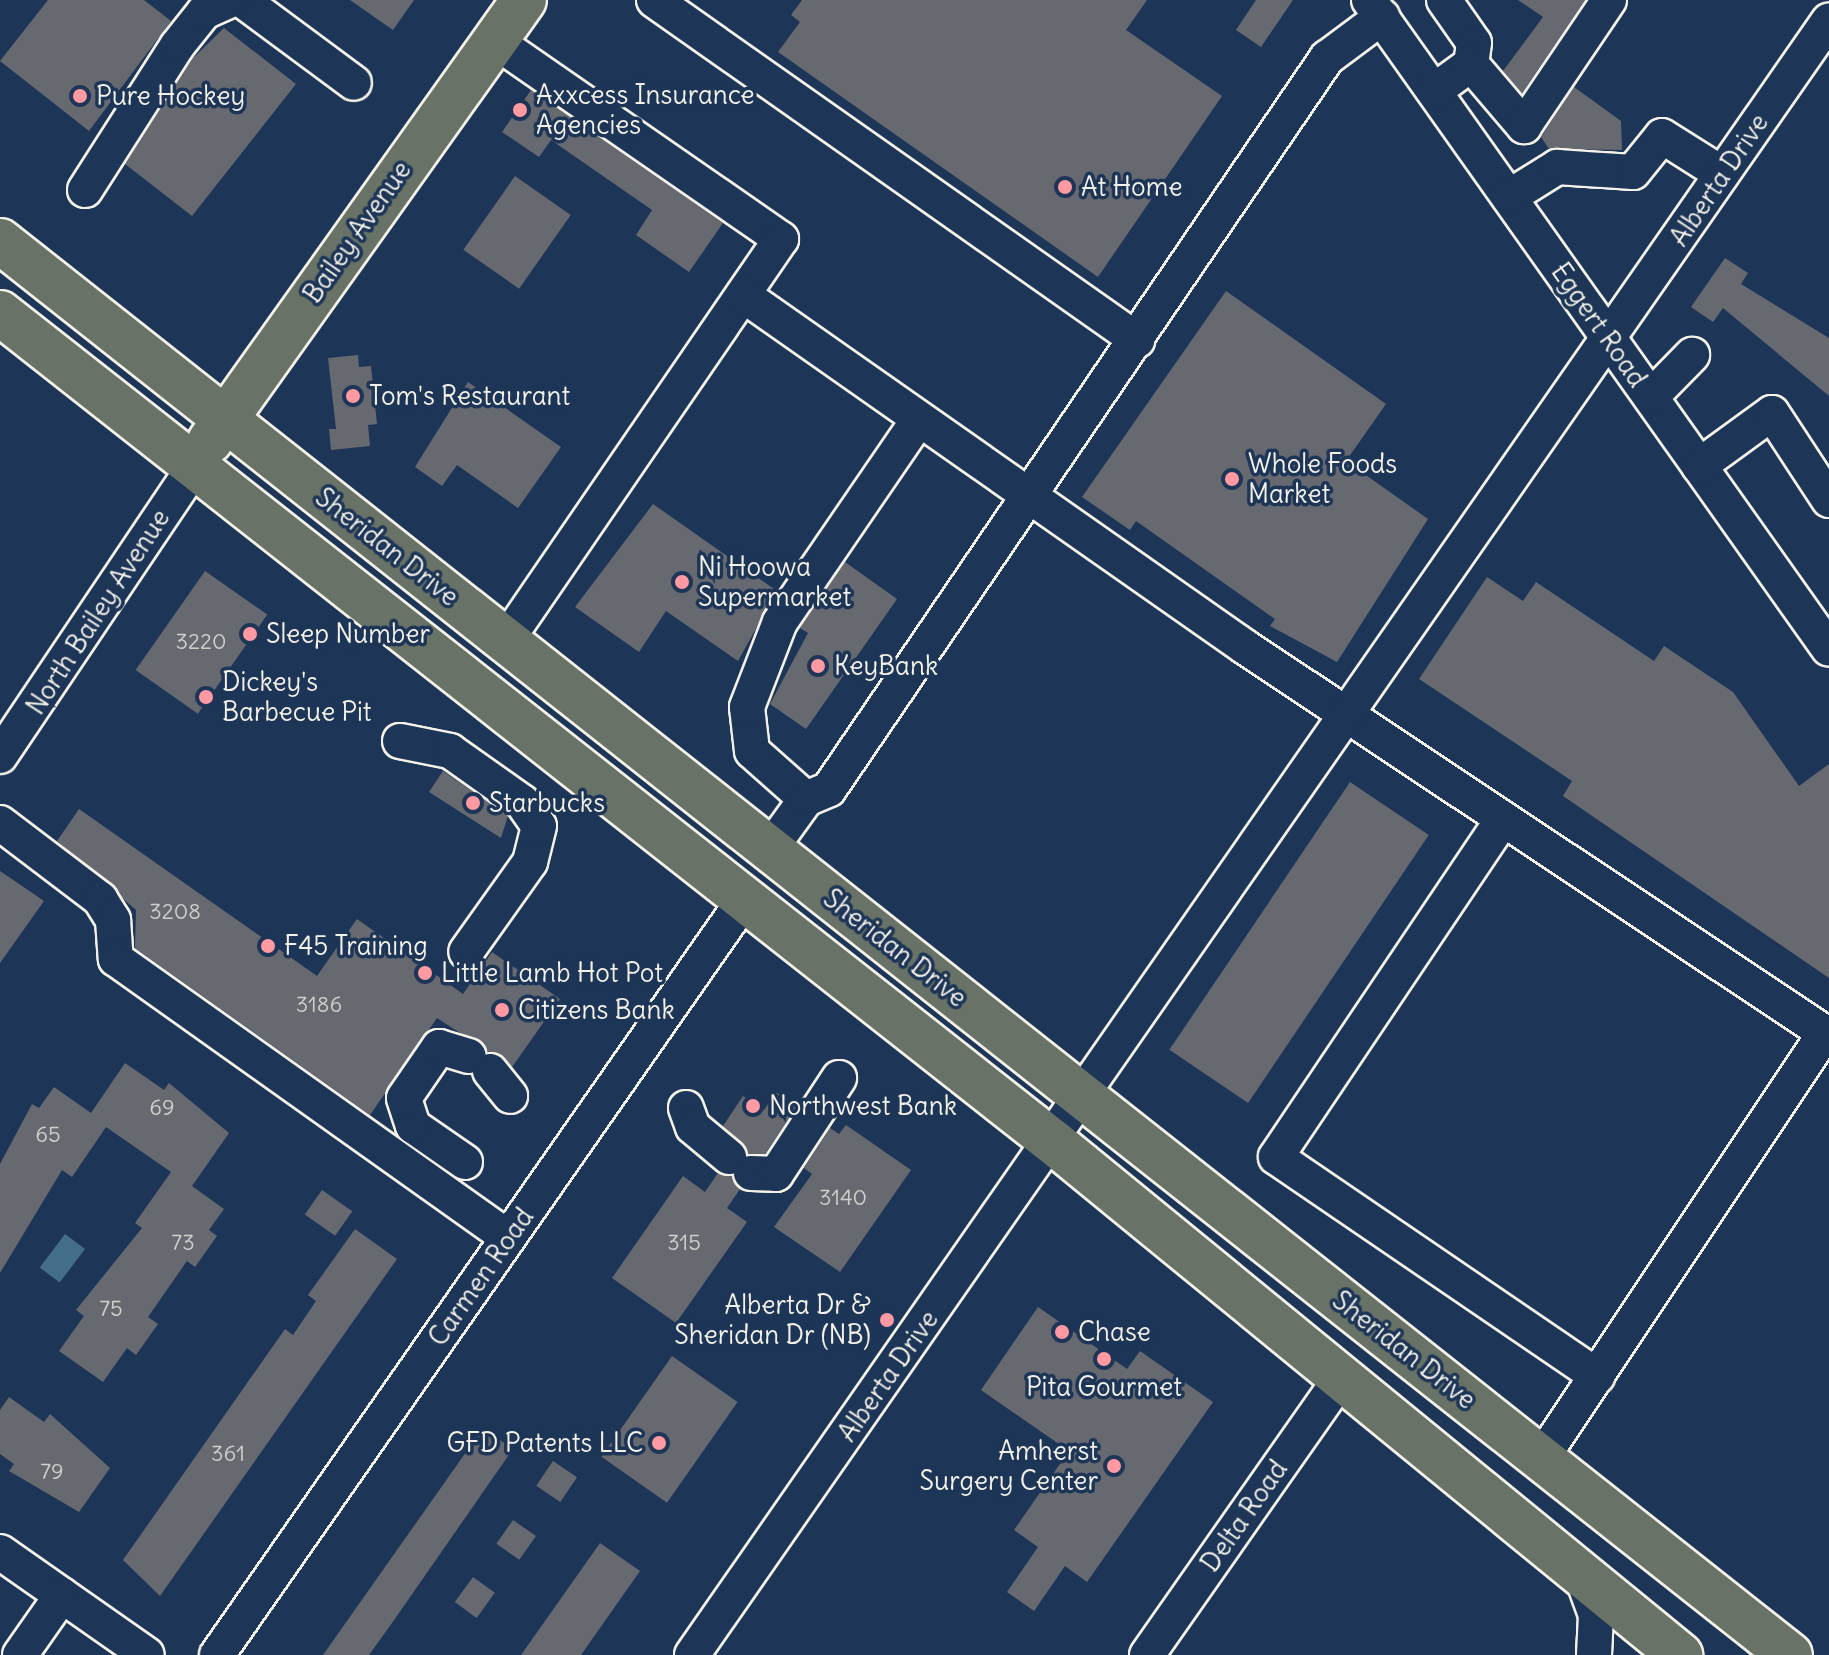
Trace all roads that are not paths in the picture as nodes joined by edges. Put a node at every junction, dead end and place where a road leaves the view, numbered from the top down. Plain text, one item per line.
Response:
1 (524, 0) edge
2 (654, 0) edge
3 (1444, 0) edge
4 (1609, 0) edge
5 (230, 3) edge
6 (1375, 6) edge
7 (1829, 20) edge
8 (495, 41) junction
9 (1471, 64) junction
10 (354, 83) dead end
11 (1434, 91) junction
12 (1722, 174) junction
13 (85, 190) dead end
14 (1509, 197) junction
15 (0, 241) edge
16 (743, 295) junction
17 (0, 313) edge
18 (1137, 340) junction
19 (1610, 341) junction
20 (1692, 355) dead end
21 (1651, 397) junction
22 (225, 419) junction
23 (919, 419) junction
24 (1699, 466) junction
25 (194, 467) junction
26 (1031, 497) junction
27 (1829, 500) edge
28 (1826, 637) edge
29 (506, 641) junction
30 (1347, 716) junction
31 (400, 741) dead end
32 (0, 756) edge
33 (806, 799) junction
34 (1503, 819) junction
35 (0, 823) edge
36 (770, 849) junction
37 (744, 900) junction
38 (466, 952) dead end
39 (1827, 1034) edge
40 (490, 1074) dead end
41 (839, 1078) dead end
42 (1081, 1095) junction
43 (686, 1108) dead end
44 (1052, 1141) junction
45 (465, 1162) dead end
46 (508, 1238) junction
47 (1597, 1376) junction
48 (1341, 1378) junction
49 (1541, 1459) junction
50 (0, 1552) edge
51 (1581, 1574) junction
52 (62, 1595) junction
53 (20, 1655) edge
54 (147, 1655) edge
55 (217, 1655) edge
56 (692, 1655) edge
57 (1147, 1655) edge
58 (1594, 1655) edge
59 (1642, 1655) edge
60 (1679, 1655) edge
61 (1790, 1655) edge

1 - 8 main road, Bailey Avenue
2 - 18 street
3 - 9 street
4 - 9 street
5 - 10 street
5 - 13 street
6 - 11 street, Eggert Road
6 - 18 street
7 - 12 street, Alberta Drive
8 - 16 street
8 - 22 main road, Bailey Avenue
9 - 11 street
11 - 14 street, Eggert Road
12 - 14 street
12 - 19 street, Alberta Drive
14 - 19 street, Eggert Road
15 - 22 main road, Sheridan Drive
16 - 23 street
16 - 29 street
17 - 25 main road
18 - 26 street
19 - 21 street, Eggert Road
19 - 30 street, Alberta Drive
20 - 21 street
21 - 24 street, Eggert Road
22 - 25 main road, Bailey Avenue
22 - 29 main road, Sheridan Drive
23 - 26 street
23 - 33 street
24 - 27 street
24 - 28 street, Eggert Road
25 - 32 street, North Bailey Avenue
25 - 37 main road
26 - 30 street
26 - 33 street
29 - 36 main road, Sheridan Drive
30 - 34 street
30 - 42 street, Alberta Drive
31 - 38 street
33 - 36 street
34 - 39 street
34 - 47 street
35 - 46 street
36 - 42 main road, Sheridan Drive
37 - 44 main road
37 - 46 street, Carmen Road
39 - 47 street
40 - 45 street
41 - 43 street
42 - 44 street, Alberta Drive
42 - 49 main road, Sheridan Drive
44 - 48 main road
44 - 56 street, Alberta Drive
46 - 55 street, Carmen Road
47 - 49 street
48 - 51 main road
48 - 57 street, Delta Road
49 - 61 main road, Sheridan Drive
50 - 52 street
51 - 58 street
51 - 60 main road
52 - 53 street
52 - 54 street
59 - 60 street

